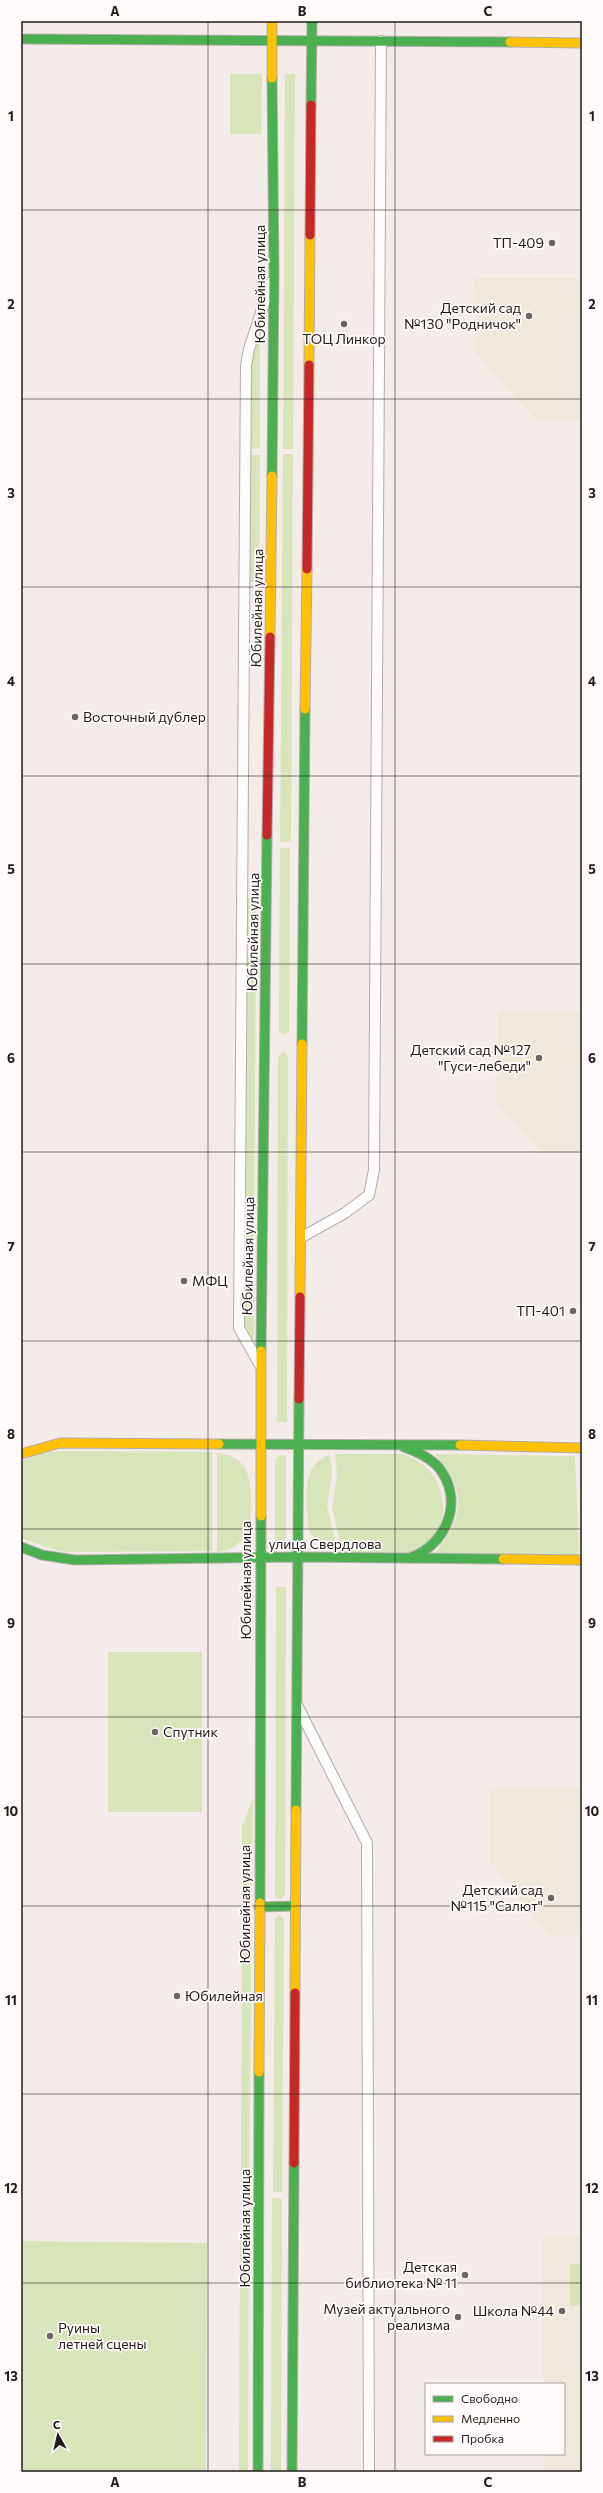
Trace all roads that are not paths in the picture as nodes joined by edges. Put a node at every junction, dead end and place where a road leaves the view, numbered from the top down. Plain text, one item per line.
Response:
1 (272, 21) edge
2 (312, 21) edge
3 (21, 39) edge
4 (272, 40) junction
5 (312, 40) junction
6 (381, 41) junction
7 (582, 43) edge
8 (274, 273) junction
9 (302, 1237) junction
10 (261, 1365) junction
11 (260, 1443) junction
12 (300, 1443) junction
13 (396, 1444) junction
14 (582, 1448) edge
15 (21, 1454) edge
16 (21, 1547) edge
17 (297, 1557) junction
18 (260, 1558) junction
19 (404, 1559) junction
20 (582, 1560) edge
21 (297, 1705) junction
22 (296, 1906) junction
23 (259, 1907) junction
24 (258, 2472) edge
25 (292, 2472) edge
26 (369, 2472) edge

1 - 4 main road, Юбилейная улица
2 - 5 main road
3 - 4 main road
4 - 5 main road
4 - 8 main road, Юбилейная улица
5 - 6 main road
5 - 9 main road
6 - 7 main road
6 - 9 street
8 - 10 main road, Юбилейная улица
8 - 10 street
9 - 12 main road
10 - 11 main road, Юбилейная улица
11 - 12 main road
11 - 15 main road
11 - 18 main road, Юбилейная улица
12 - 13 main road
12 - 17 main road
13 - 14 main road
13 - 19 main road
16 - 18 main road, улица Свердлова
17 - 18 main road, улица Свердлова
17 - 19 main road, улица Свердлова
17 - 21 main road
18 - 23 main road, Юбилейная улица
19 - 20 main road, улица Свердлова
21 - 22 main road
21 - 26 street
22 - 23 main road
22 - 25 main road
23 - 24 main road, Юбилейная улица

